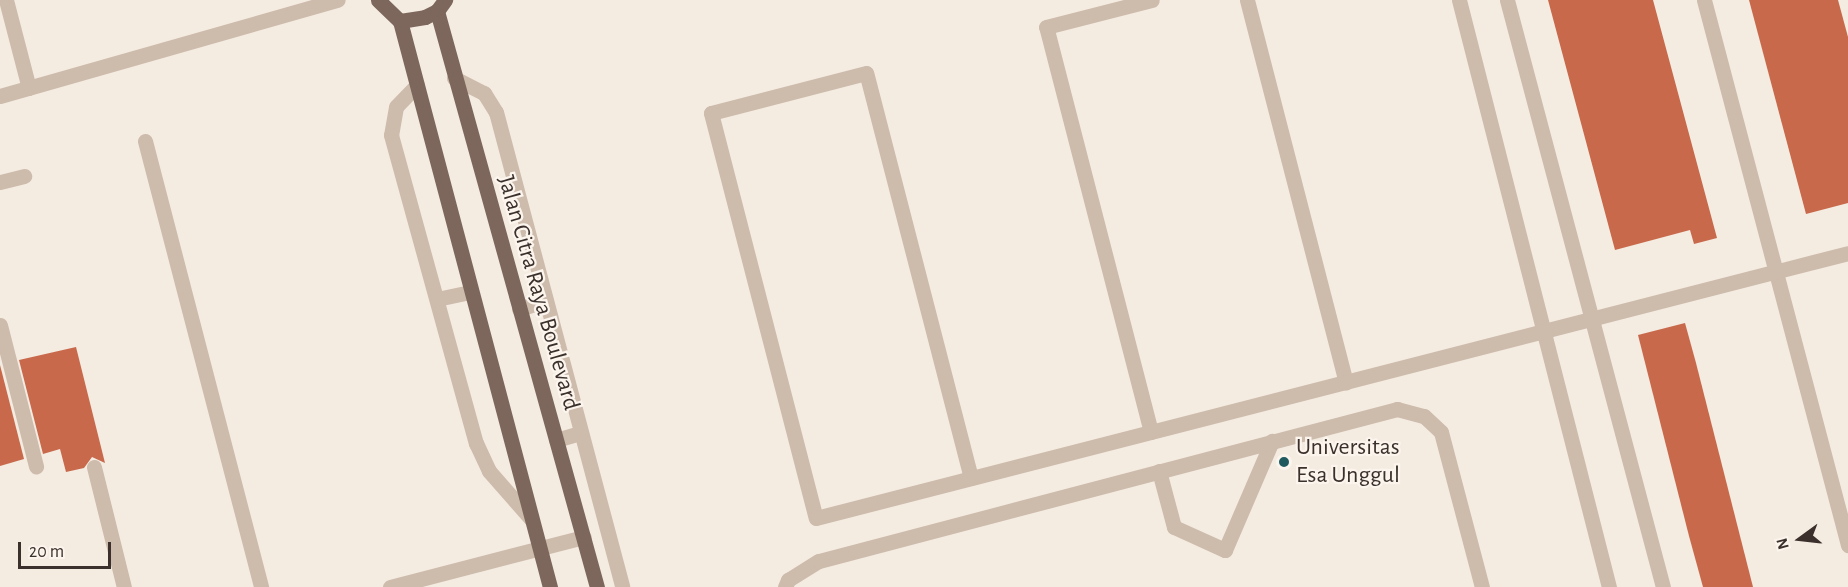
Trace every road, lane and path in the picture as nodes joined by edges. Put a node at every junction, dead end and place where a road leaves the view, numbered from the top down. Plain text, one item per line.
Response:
1 (6, 0) edge
2 (338, 0) edge
3 (378, 0) edge
4 (1152, 0) edge
5 (1247, 0) edge
6 (1459, 0) edge
7 (1507, 0) edge
8 (1704, 0) edge
9 (441, 6) edge
10 (400, 21) junction
11 (454, 78) junction
12 (417, 85) junction
13 (28, 88) junction
14 (0, 96) edge
15 (145, 141) dead end
16 (24, 176) dead end
17 (0, 182) edge
18 (1848, 253) edge
19 (1779, 271) junction
20 (471, 292) junction
21 (437, 299) junction
22 (546, 300) junction
23 (519, 309) junction
24 (1593, 319) junction
25 (0, 326) edge
26 (1545, 334) junction
27 (1346, 382) junction
28 (1151, 432) junction
29 (581, 433) junction
30 (556, 440) junction
31 (1272, 441) junction
32 (36, 466) dead end
33 (94, 467) dead end
34 (1159, 471) junction
35 (971, 478) junction
36 (531, 519) junction
37 (584, 537) junction
38 (1848, 545) edge
39 (541, 548) junction
40 (124, 587) edge
41 (261, 587) edge
42 (390, 587) edge
43 (550, 587) edge
44 (597, 587) edge
45 (622, 587) edge
46 (786, 587) edge
47 (1482, 587) edge
48 (1609, 587) edge
49 (1663, 587) edge

1 - 13 street
2 - 13 street
3 - 10 main road
4 - 28 street
5 - 27 street
6 - 26 street
7 - 24 street
8 - 19 street
9 - 10 main road
9 - 11 main road, Jalan Citra Raya Boulevard
10 - 12 main road
11 - 22 street
11 - 23 main road, Jalan Citra Raya Boulevard
12 - 20 main road
12 - 21 street
13 - 14 street
15 - 41 street
16 - 17 street
18 - 19 street
19 - 24 street
19 - 38 street
20 - 21 street
20 - 36 main road
21 - 36 street
22 - 23 street
22 - 29 street
23 - 30 main road, Jalan Citra Raya Boulevard
24 - 26 street
24 - 49 street
25 - 32 street
26 - 27 street
26 - 48 street
27 - 28 street
28 - 35 street
29 - 30 street
29 - 45 street
30 - 37 main road, Jalan Citra Raya Boulevard
31 - 34 street
31 - 34 street
31 - 47 street
33 - 40 street
34 - 46 street
35 - 35 street
36 - 39 main road
37 - 39 street
37 - 44 main road, Jalan Citra Raya Boulevard
39 - 42 street
39 - 43 main road

